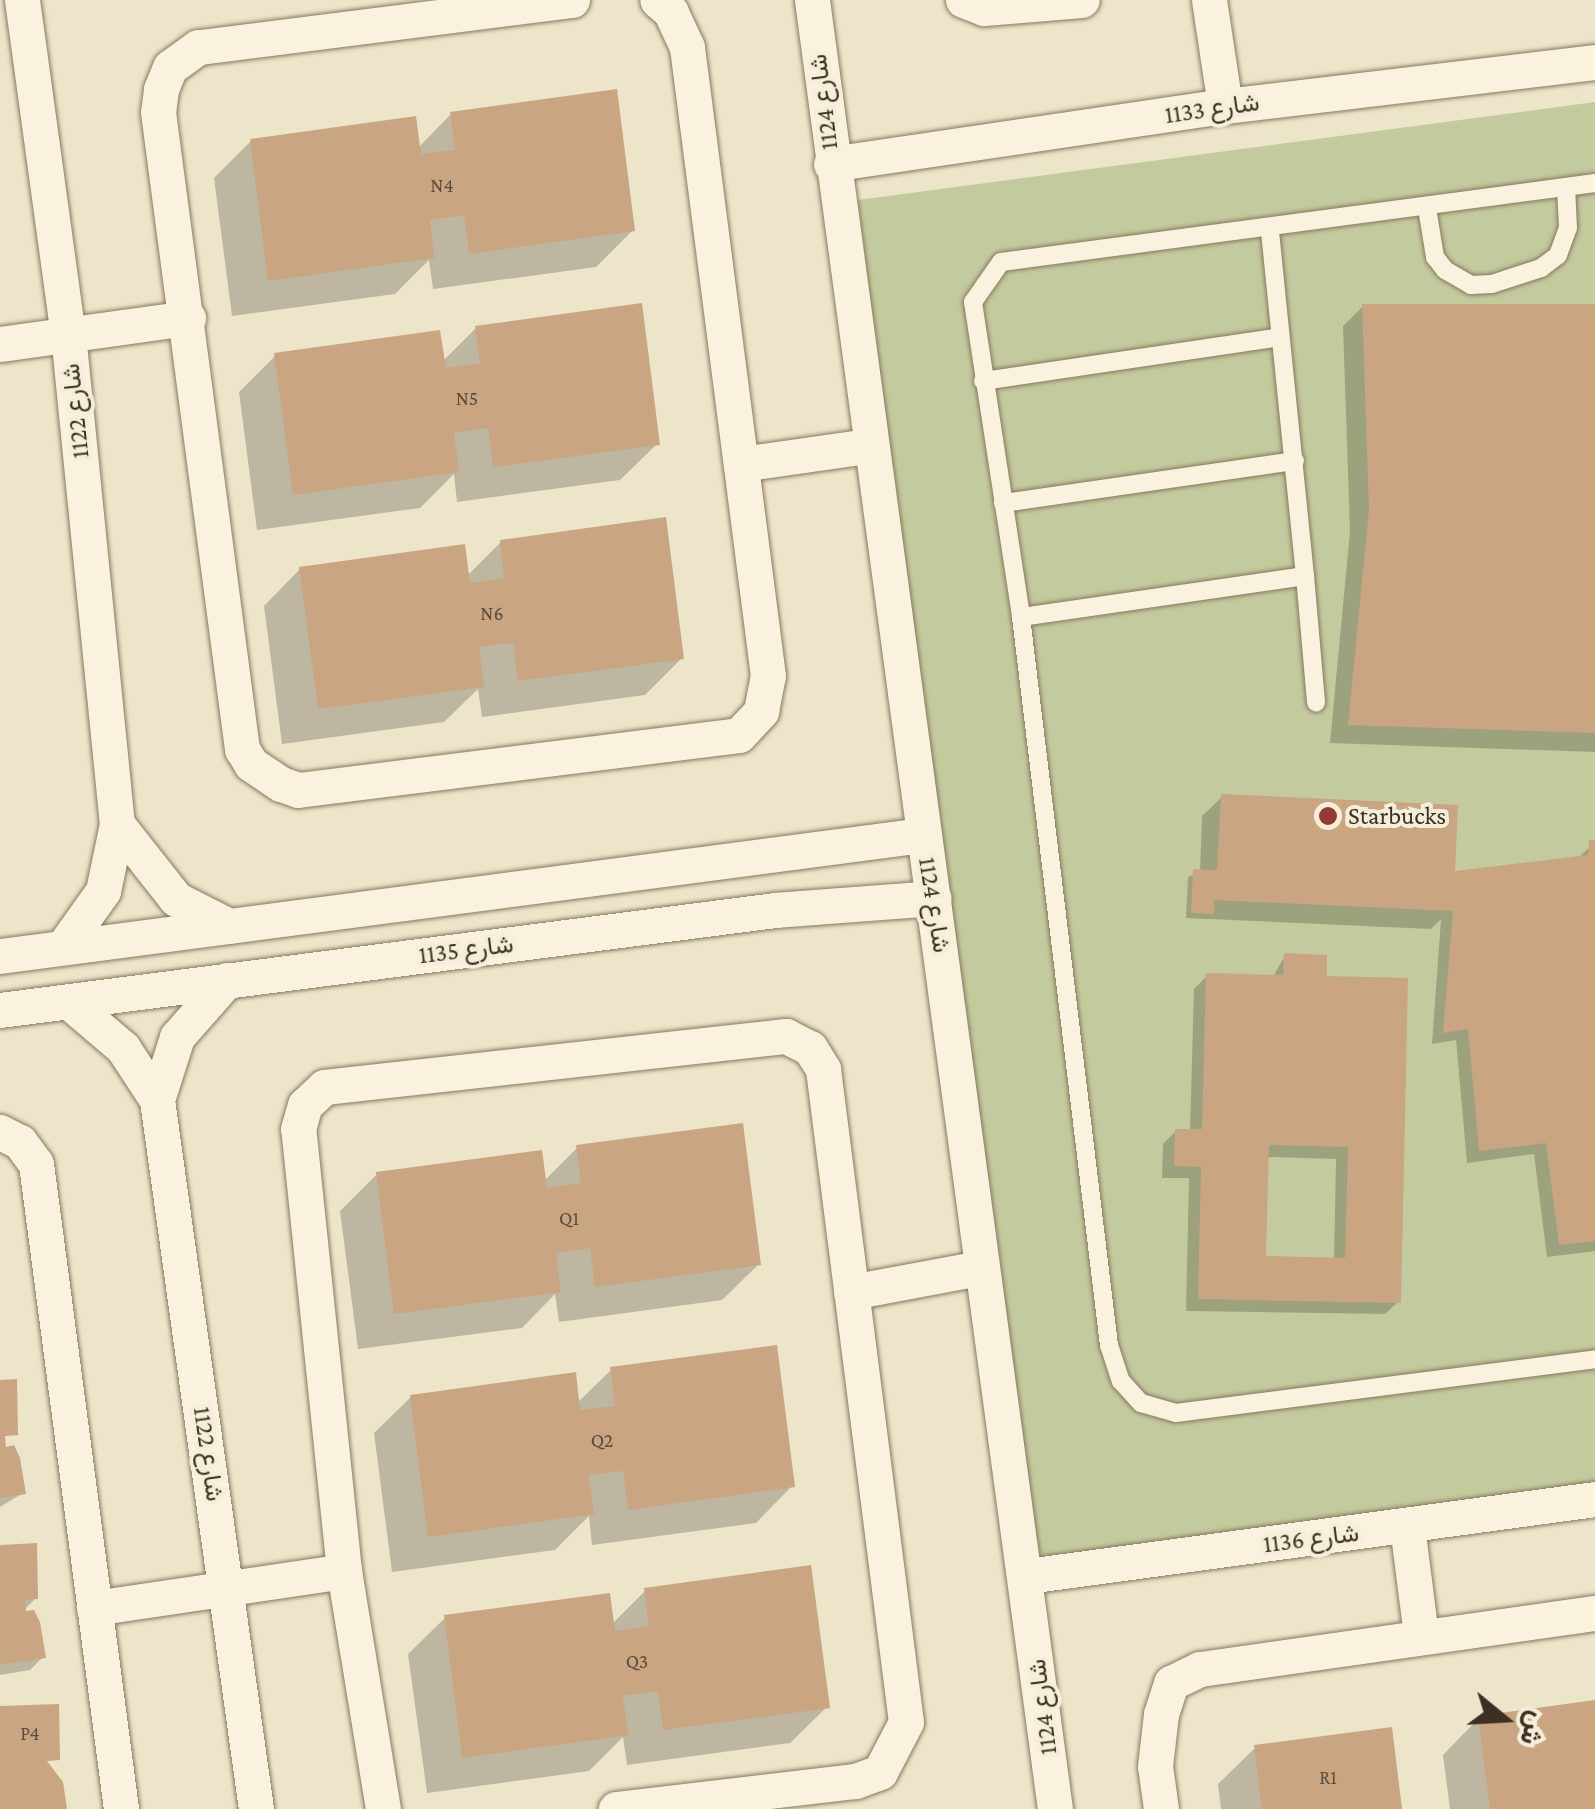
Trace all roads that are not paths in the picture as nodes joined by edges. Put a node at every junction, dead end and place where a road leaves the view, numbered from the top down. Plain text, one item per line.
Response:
1 (22, 0) edge
2 (572, 0) edge
3 (656, 0) edge
4 (812, 0) edge
5 (963, 0) edge
6 (1082, 0) edge
7 (1209, 0) edge
8 (1595, 62) edge
9 (1224, 106) junction
10 (831, 164) junction
11 (1595, 183) edge
12 (1566, 187) junction
13 (1427, 208) junction
14 (1270, 232) junction
15 (188, 318) junction
16 (68, 334) junction
17 (1280, 337) junction
18 (0, 344) edge
19 (983, 380) junction
20 (868, 446) junction
21 (1295, 460) junction
22 (741, 464) junction
23 (1003, 503) junction
24 (1305, 576) junction
25 (1022, 617) junction
26 (1316, 703) dead end
27 (117, 824) junction
28 (923, 835) junction
29 (934, 898) junction
30 (230, 926) junction
31 (63, 947) junction
32 (0, 956) edge
33 (227, 980) junction
34 (69, 1002) junction
35 (0, 1010) edge
36 (157, 1100) junction
37 (0, 1132) edge
38 (979, 1268) junction
39 (851, 1292) junction
40 (1595, 1359) edge
41 (1595, 1499) edge
42 (1407, 1526) junction
43 (344, 1571) junction
44 (1027, 1576) junction
45 (228, 1590) junction
46 (94, 1608) junction
47 (1595, 1613) edge
48 (1421, 1636) junction
49 (120, 1809) edge
50 (256, 1809) edge
51 (384, 1809) edge
52 (616, 1809) edge
53 (1055, 1809) edge
54 (1160, 1809) edge

1 - 16 street, شارع 1122
2 - 15 street
3 - 22 street
4 - 10 street, شارع 1124
5 - 6 street
7 - 9 street
8 - 9 street, شارع 1133
9 - 10 street, شارع 1133
10 - 20 street, شارع 1124
11 - 12 lane
12 - 13 lane
12 - 13 lane
13 - 14 lane
14 - 17 lane
14 - 19 lane
15 - 16 street
15 - 22 street
16 - 18 street
16 - 27 street, شارع 1122
17 - 19 lane
17 - 21 lane
19 - 23 lane
20 - 22 street
20 - 28 street, شارع 1124
21 - 23 lane
21 - 24 lane
23 - 25 lane
24 - 25 lane
24 - 26 lane
25 - 40 lane
27 - 30 street
27 - 31 street, شارع 1122
28 - 29 street, شارع 1124
28 - 30 street
29 - 33 street, شارع 1135
29 - 38 street, شارع 1124
30 - 31 street
31 - 32 street
33 - 34 street, شارع 1135
33 - 36 street, شارع 1122
34 - 35 street, شارع 1135
34 - 36 street, شارع 1122
36 - 45 street, شارع 1122
37 - 46 street
38 - 39 street
38 - 44 street, شارع 1124
39 - 43 street
39 - 52 street
41 - 42 street, شارع 1136
42 - 44 street, شارع 1136
42 - 48 street
43 - 45 street
43 - 51 street
44 - 53 street, شارع 1124
45 - 46 street
45 - 50 street, شارع 1122
46 - 49 street
47 - 48 street
48 - 54 street

